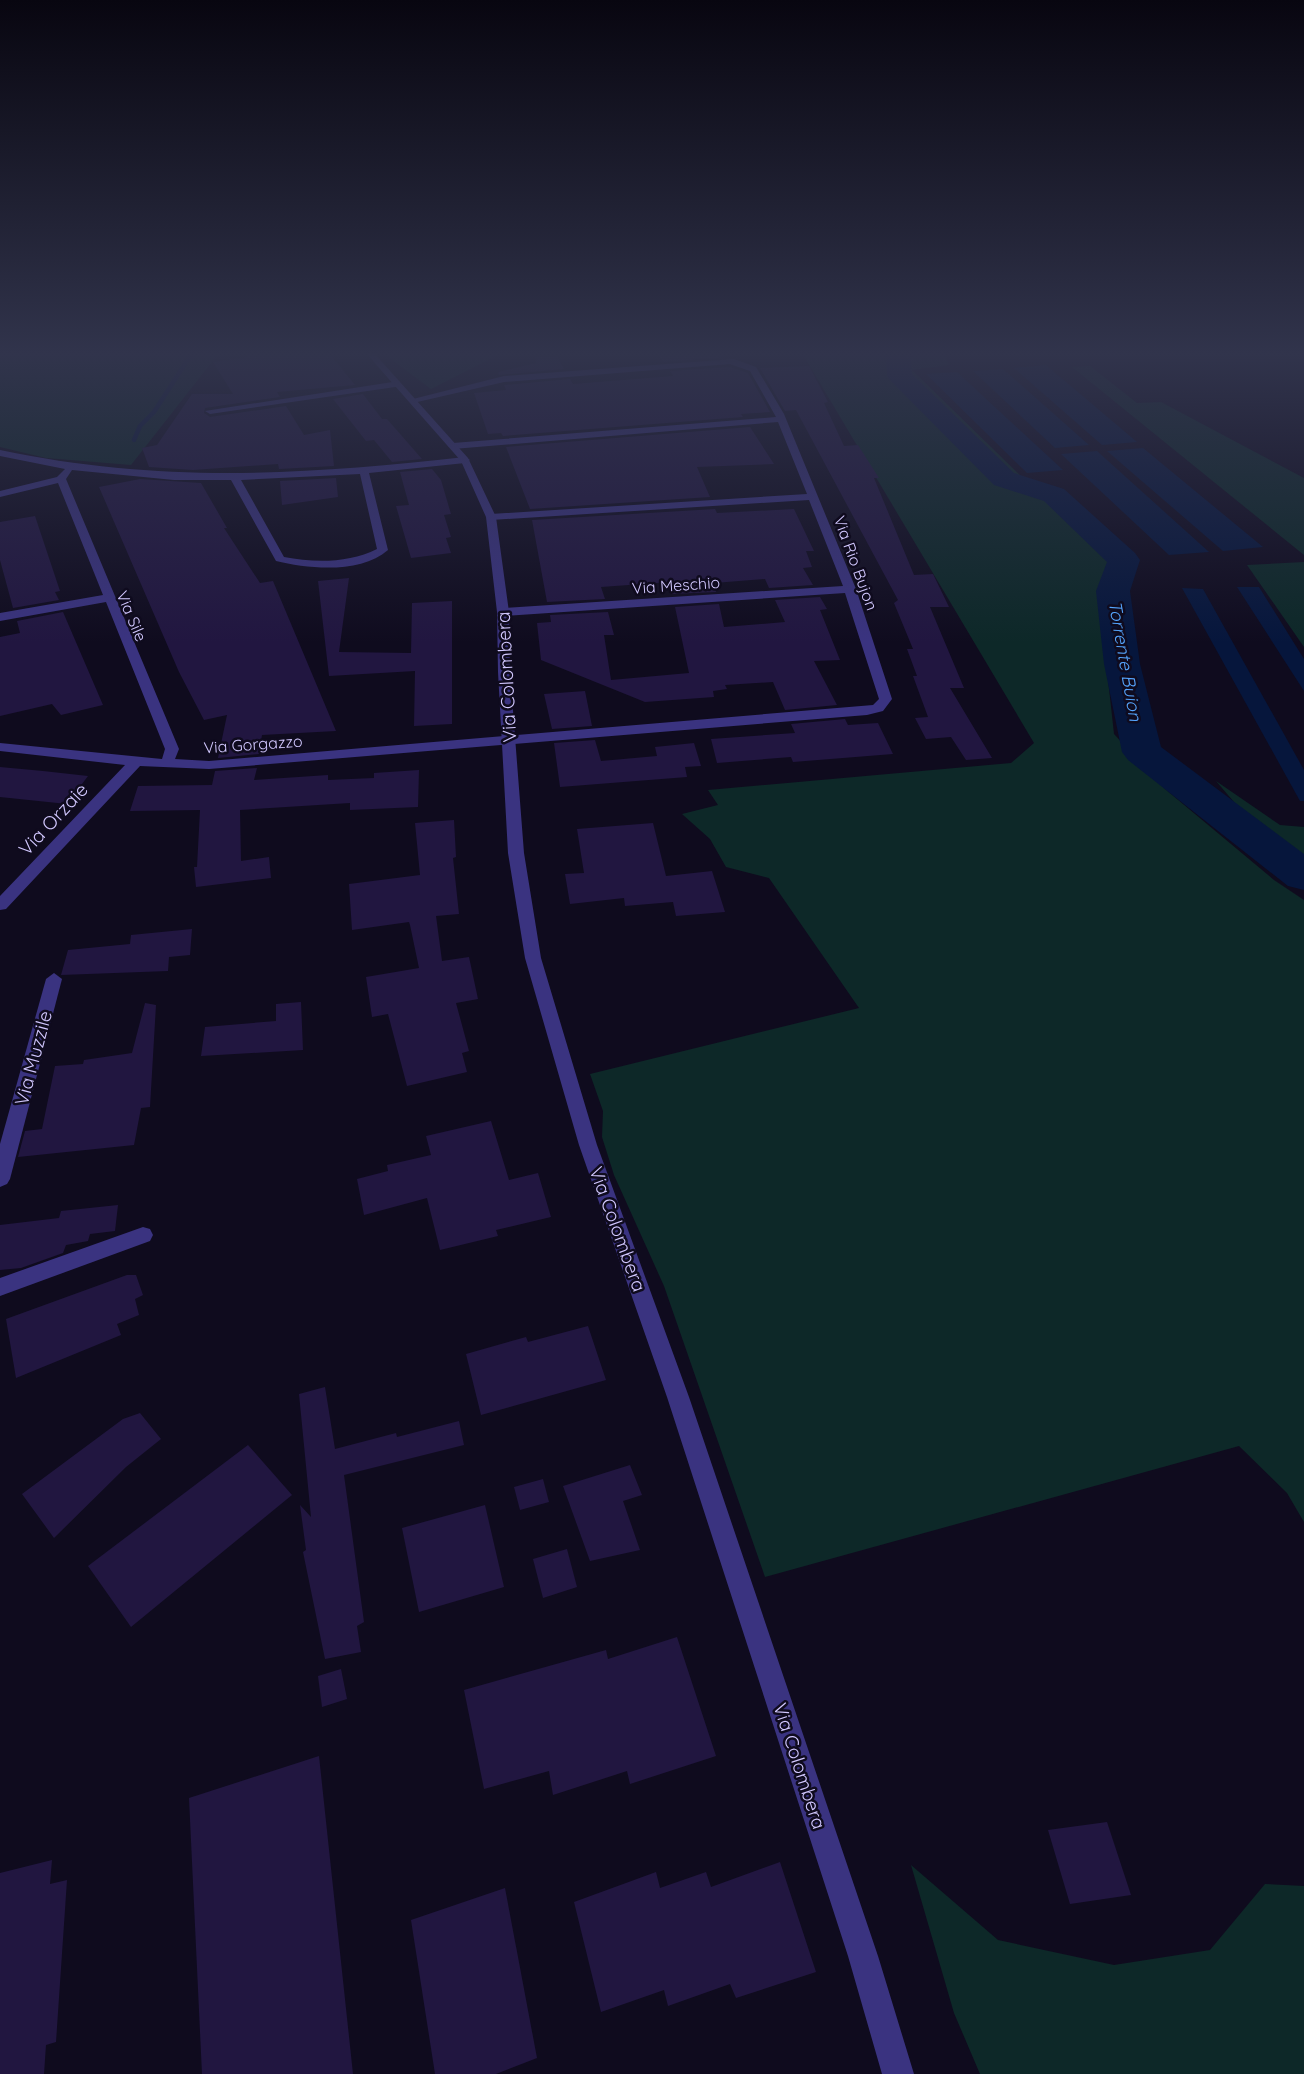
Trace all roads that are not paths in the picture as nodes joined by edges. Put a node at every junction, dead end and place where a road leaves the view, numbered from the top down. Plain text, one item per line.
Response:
1 (456, 450) edge
2 (489, 450) edge
3 (794, 450) edge
4 (0, 453) edge
5 (459, 453) junction
6 (71, 469) junction
7 (364, 471) junction
8 (61, 479) junction
9 (234, 479) junction
10 (0, 494) edge
11 (814, 497) junction
12 (491, 517) junction
13 (850, 589) junction
14 (107, 598) junction
15 (503, 612) junction
16 (0, 617) edge
17 (508, 738) junction
18 (0, 747) edge
19 (136, 762) junction
20 (167, 764) junction
21 (0, 905) edge
22 (54, 979) dead end
23 (0, 1179) edge
24 (143, 1235) dead end
25 (0, 1287) edge
26 (898, 2074) edge

1 - 5 street, Via Colombera
2 - 5 street
3 - 11 street, Via Rio Bujon
4 - 6 street
5 - 7 street
5 - 12 street, Via Colombera
6 - 8 street
6 - 9 street
7 - 9 street
7 - 9 street
8 - 10 street
8 - 14 street, Via Sile
11 - 12 street
11 - 13 street, Via Rio Bujon
12 - 15 street, Via Colombera
13 - 15 street, Via Meschio
13 - 17 street, Via Rio Bujon
14 - 16 street
14 - 20 street, Via Sile
15 - 17 street, Via Colombera
17 - 20 street, Via Gorgazzo
17 - 26 street, Via Colombera
18 - 19 street, Via Gorgazzo
19 - 20 street, Via Gorgazzo
19 - 21 street, Via Orzaie
22 - 23 street, Via Muzzile
24 - 25 street

